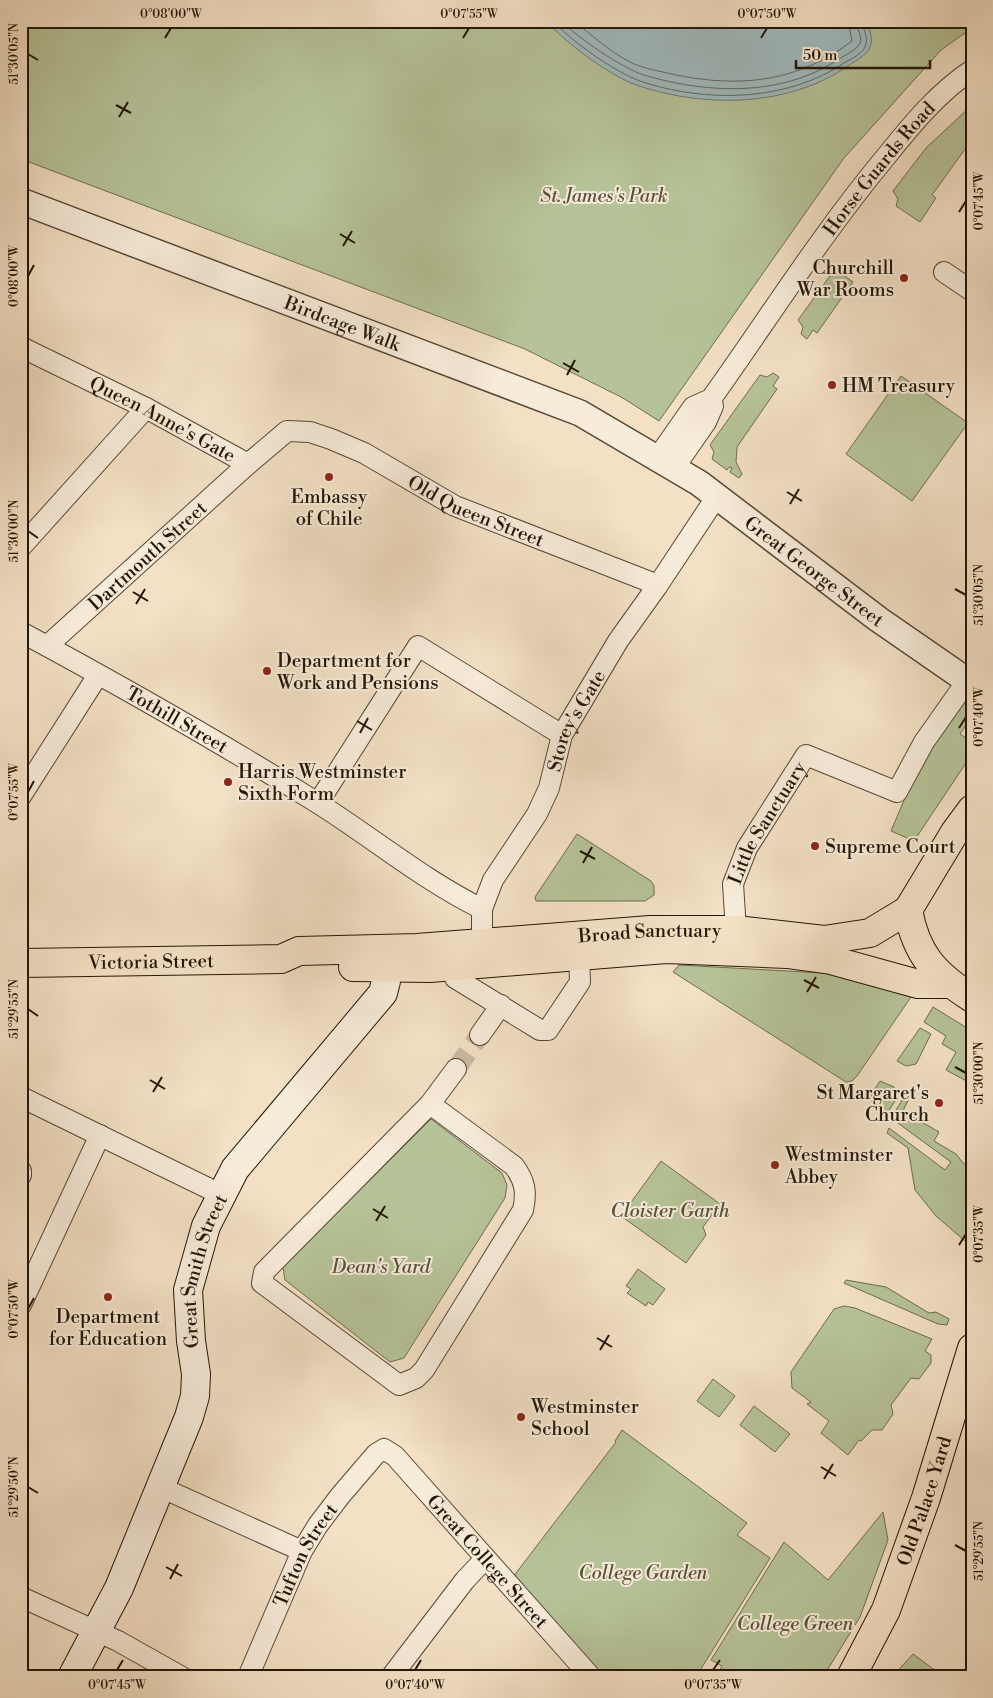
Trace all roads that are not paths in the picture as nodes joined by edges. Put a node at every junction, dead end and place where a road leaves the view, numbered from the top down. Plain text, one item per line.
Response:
1 (972, 70) edge
2 (21, 201) edge
3 (944, 272) dead end
4 (972, 291) edge
5 (21, 347) edge
6 (146, 408) junction
7 (298, 430) joint
8 (666, 462) junction
9 (248, 464) junction
10 (716, 496) junction
11 (21, 547) edge
12 (658, 585) junction
13 (21, 632) edge
14 (48, 646) junction
15 (98, 675) junction
16 (969, 682) edge
17 (562, 735) junction
18 (21, 796) edge
19 (318, 803) junction
20 (972, 808) edge
21 (482, 909) junction
22 (908, 910) junction
23 (736, 930) junction
24 (482, 953) junction
25 (579, 955) junction
26 (385, 959) junction
27 (21, 963) edge
28 (452, 966) junction
29 (961, 991) edge
30 (501, 1004) junction
31 (480, 1036) tunnel mouth
32 (456, 1068) tunnel mouth
33 (22, 1098) edge
34 (430, 1104) junction
35 (100, 1135) junction
36 (21, 1170) edge
37 (21, 1176) edge
38 (220, 1194) junction
39 (21, 1305) edge
40 (972, 1348) edge
41 (384, 1449) joint
42 (160, 1487) junction
43 (302, 1551) junction
44 (485, 1559) junction
45 (21, 1597) edge
46 (96, 1631) junction
47 (72, 1677) edge
48 (182, 1677) edge
49 (248, 1677) edge
50 (391, 1677) edge
51 (591, 1677) edge
52 (851, 1677) edge

1 - 8 street, Horse Guards Road
2 - 8 street, Birdcage Walk
3 - 4 street
5 - 6 street, Queen Anne's Gate
6 - 9 street, Queen Anne's Gate
6 - 11 street
7 - 9 street, Queen Anne's Gate
7 - 12 street, Old Queen Street
8 - 10 street, Great George Street
9 - 14 street, Dartmouth Street
10 - 12 street, Storey's Gate
10 - 16 street, Great George Street
12 - 17 street, Storey's Gate
13 - 14 street, Tothill Street
14 - 15 street, Tothill Street
15 - 18 street
15 - 19 street, Tothill Street
16 - 23 street, Little Sanctuary
17 - 19 street
17 - 21 street, Storey's Gate
19 - 21 street, Tothill Street
20 - 22 main road
21 - 24 street, Storey's Gate
22 - 23 main road, Broad Sanctuary
22 - 29 main road
23 - 24 main road, Broad Sanctuary
24 - 25 main road, Broad Sanctuary
24 - 26 main road, Broad Sanctuary
24 - 28 main road, Broad Sanctuary
25 - 29 main road, Broad Sanctuary
25 - 30 street
26 - 27 main road, Victoria Street
26 - 28 main road, Broad Sanctuary
26 - 38 main road, Great Smith Street
28 - 30 street
30 - 31 street
32 - 34 street
33 - 35 street
34 - 34 street
35 - 38 street
35 - 39 street
36 - 37 street
38 - 42 main road, Great Smith Street
40 - 52 main road, Old Palace Yard
41 - 43 street, Tufton Street
41 - 44 street, Great College Street
42 - 43 street
42 - 46 main road, Great Smith Street
43 - 49 street, Tufton Street
44 - 50 street
44 - 51 street, Great College Street
45 - 46 street
46 - 47 main road, Great Smith Street
46 - 48 street

